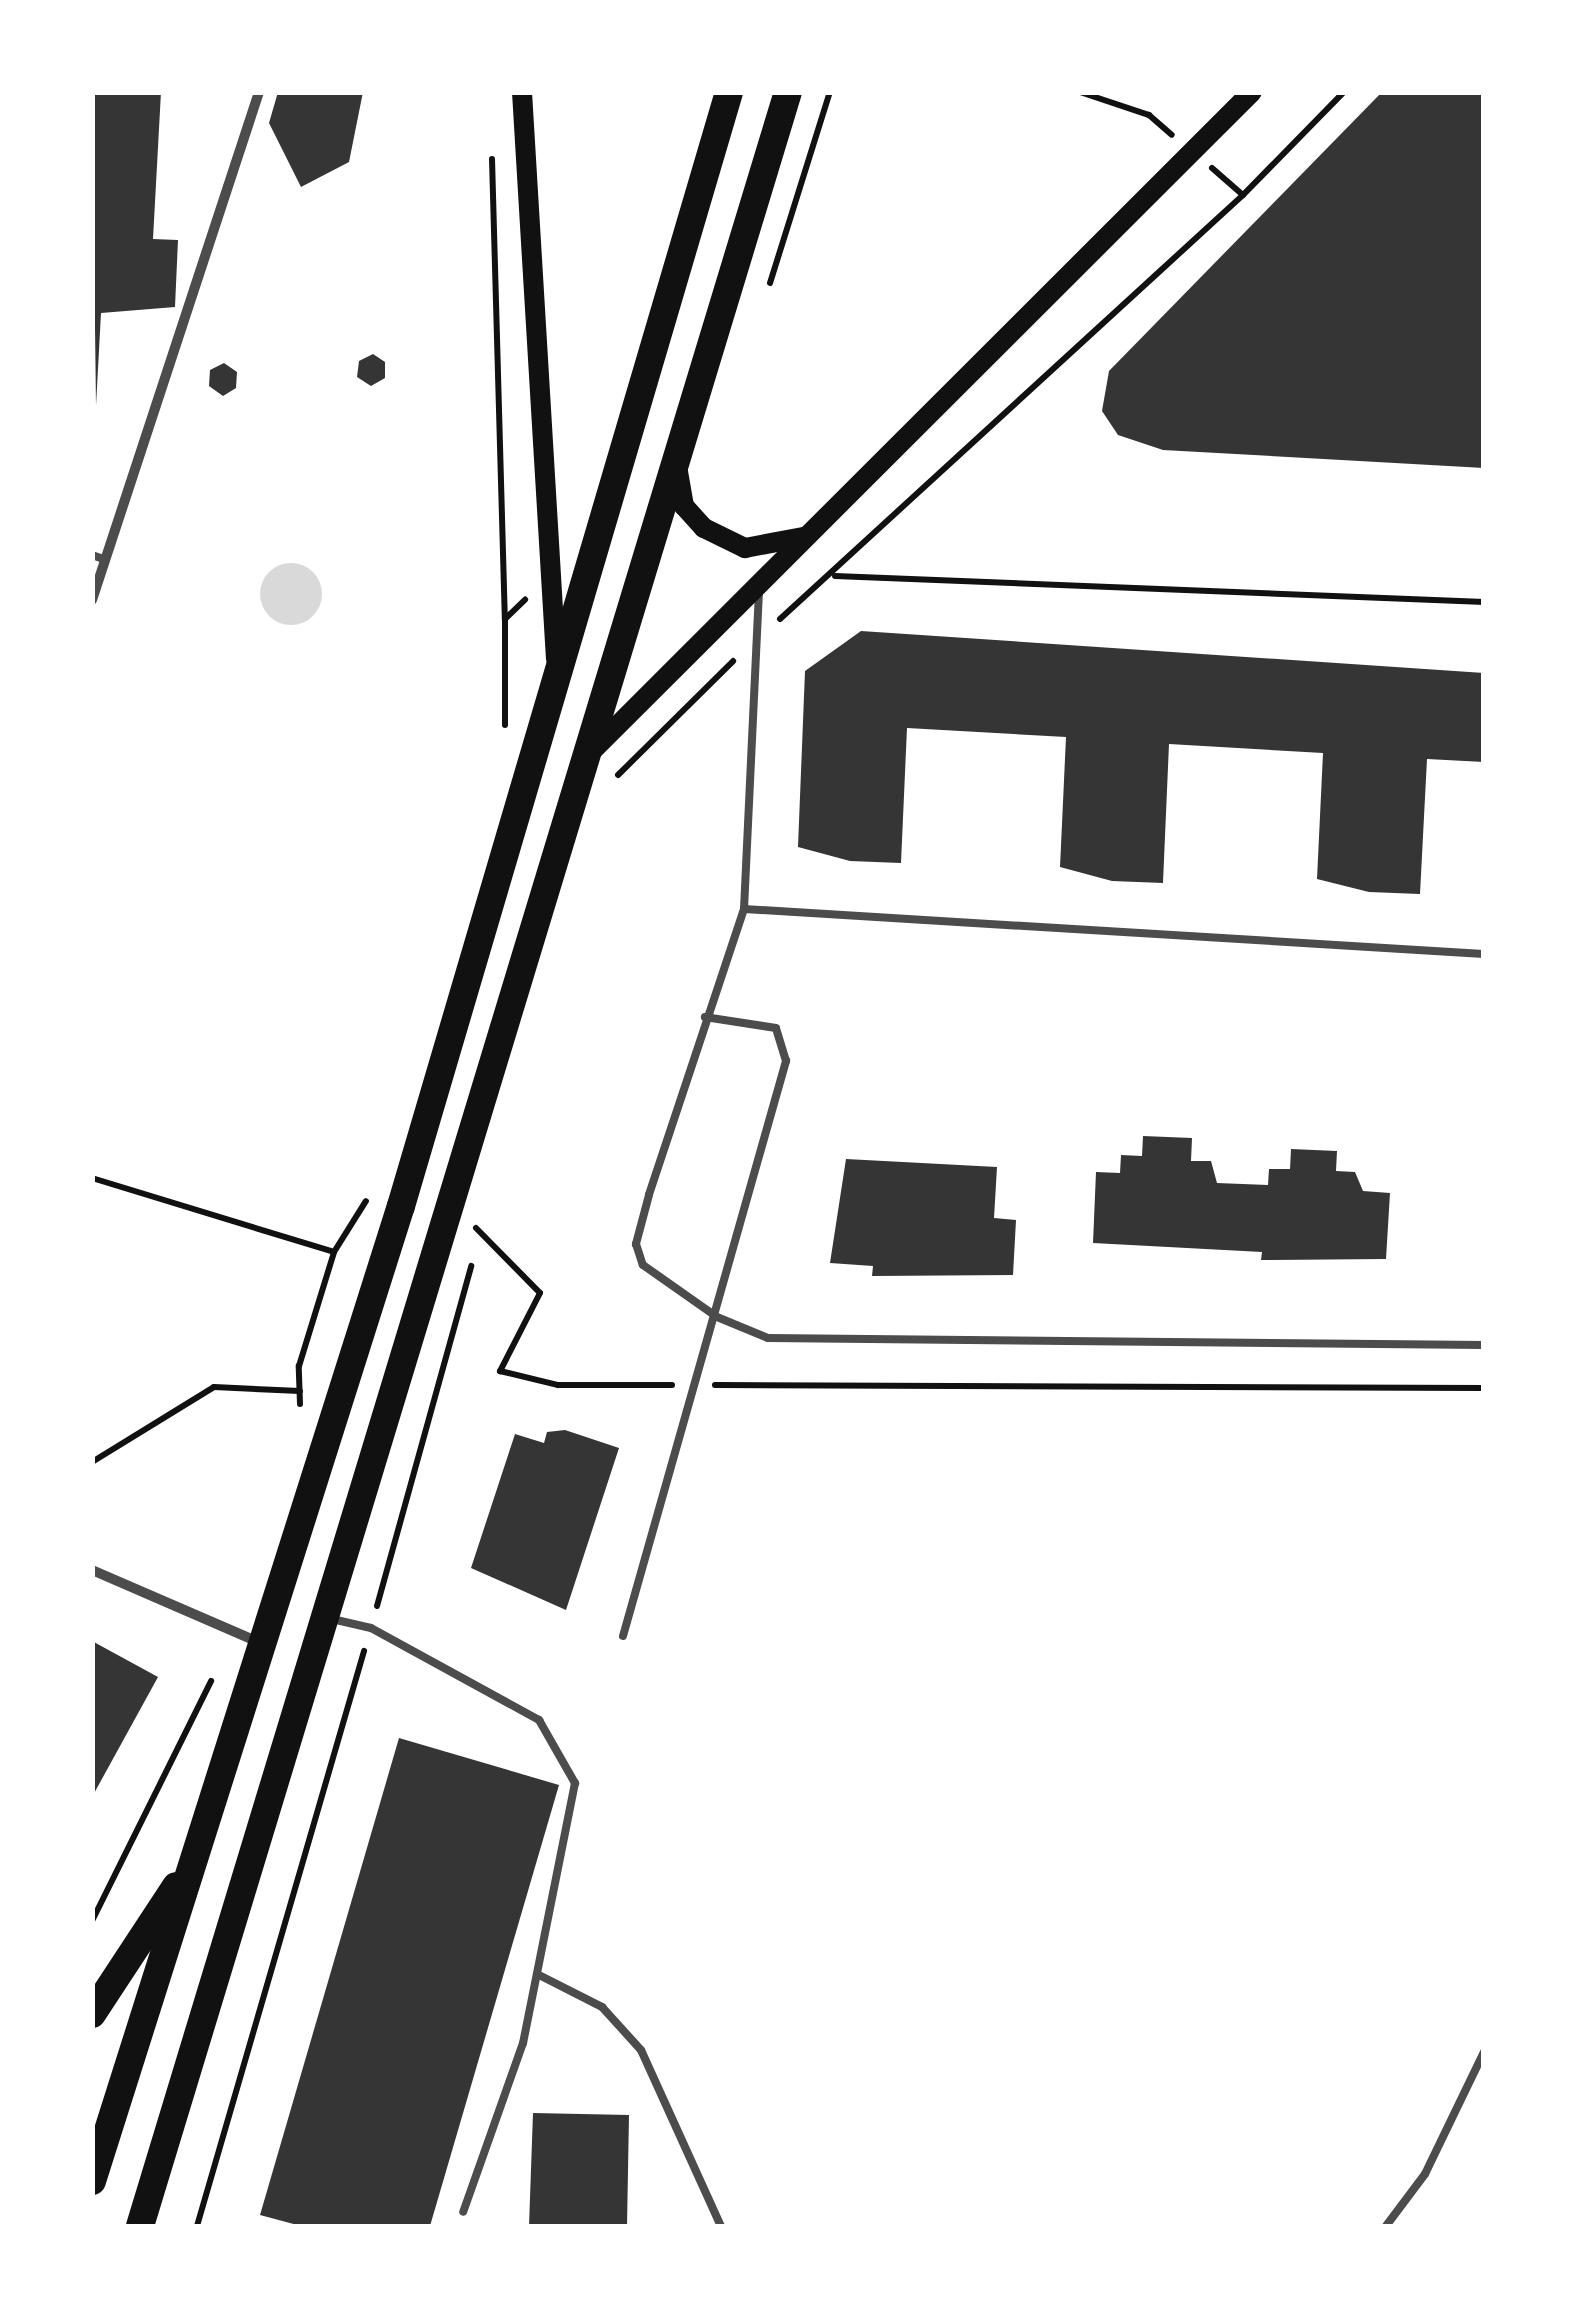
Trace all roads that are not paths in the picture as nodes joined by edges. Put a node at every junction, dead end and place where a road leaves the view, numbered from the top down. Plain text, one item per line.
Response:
1 (259, 92) edge
2 (522, 92) edge
3 (730, 92) edge
4 (788, 92) edge
5 (1252, 92) edge
6 (676, 461) junction
7 (817, 527) junction
8 (98, 557) edge
9 (759, 591) junction
10 (92, 600) edge
11 (557, 668) junction
12 (582, 762) junction
13 (744, 909) junction
14 (1484, 954) edge
15 (705, 1017) junction
16 (717, 1317) junction
17 (1484, 1345) edge
18 (92, 1570) edge
19 (327, 1618) junction
20 (623, 1636) dead end
21 (265, 1644) junction
22 (198, 1851) junction
23 (539, 1975) junction
24 (92, 2014) edge
25 (1484, 2052) edge
26 (92, 2181) edge
27 (463, 2212) dead end
28 (140, 2226) edge
29 (721, 2226) edge
30 (1386, 2226) edge

1 - 8 street
2 - 11 main road
3 - 11 highway
4 - 6 highway
5 - 7 main road
6 - 7 main road
6 - 12 highway
7 - 9 main road
8 - 10 street
9 - 12 main road
9 - 13 lane
11 - 21 highway
12 - 19 highway
13 - 14 lane
13 - 15 lane
15 - 16 lane
15 - 16 lane
16 - 17 lane
16 - 20 lane
18 - 21 street
19 - 23 lane
19 - 28 highway
21 - 22 highway
22 - 24 highway
22 - 26 highway
23 - 27 lane
23 - 29 lane
25 - 30 lane

